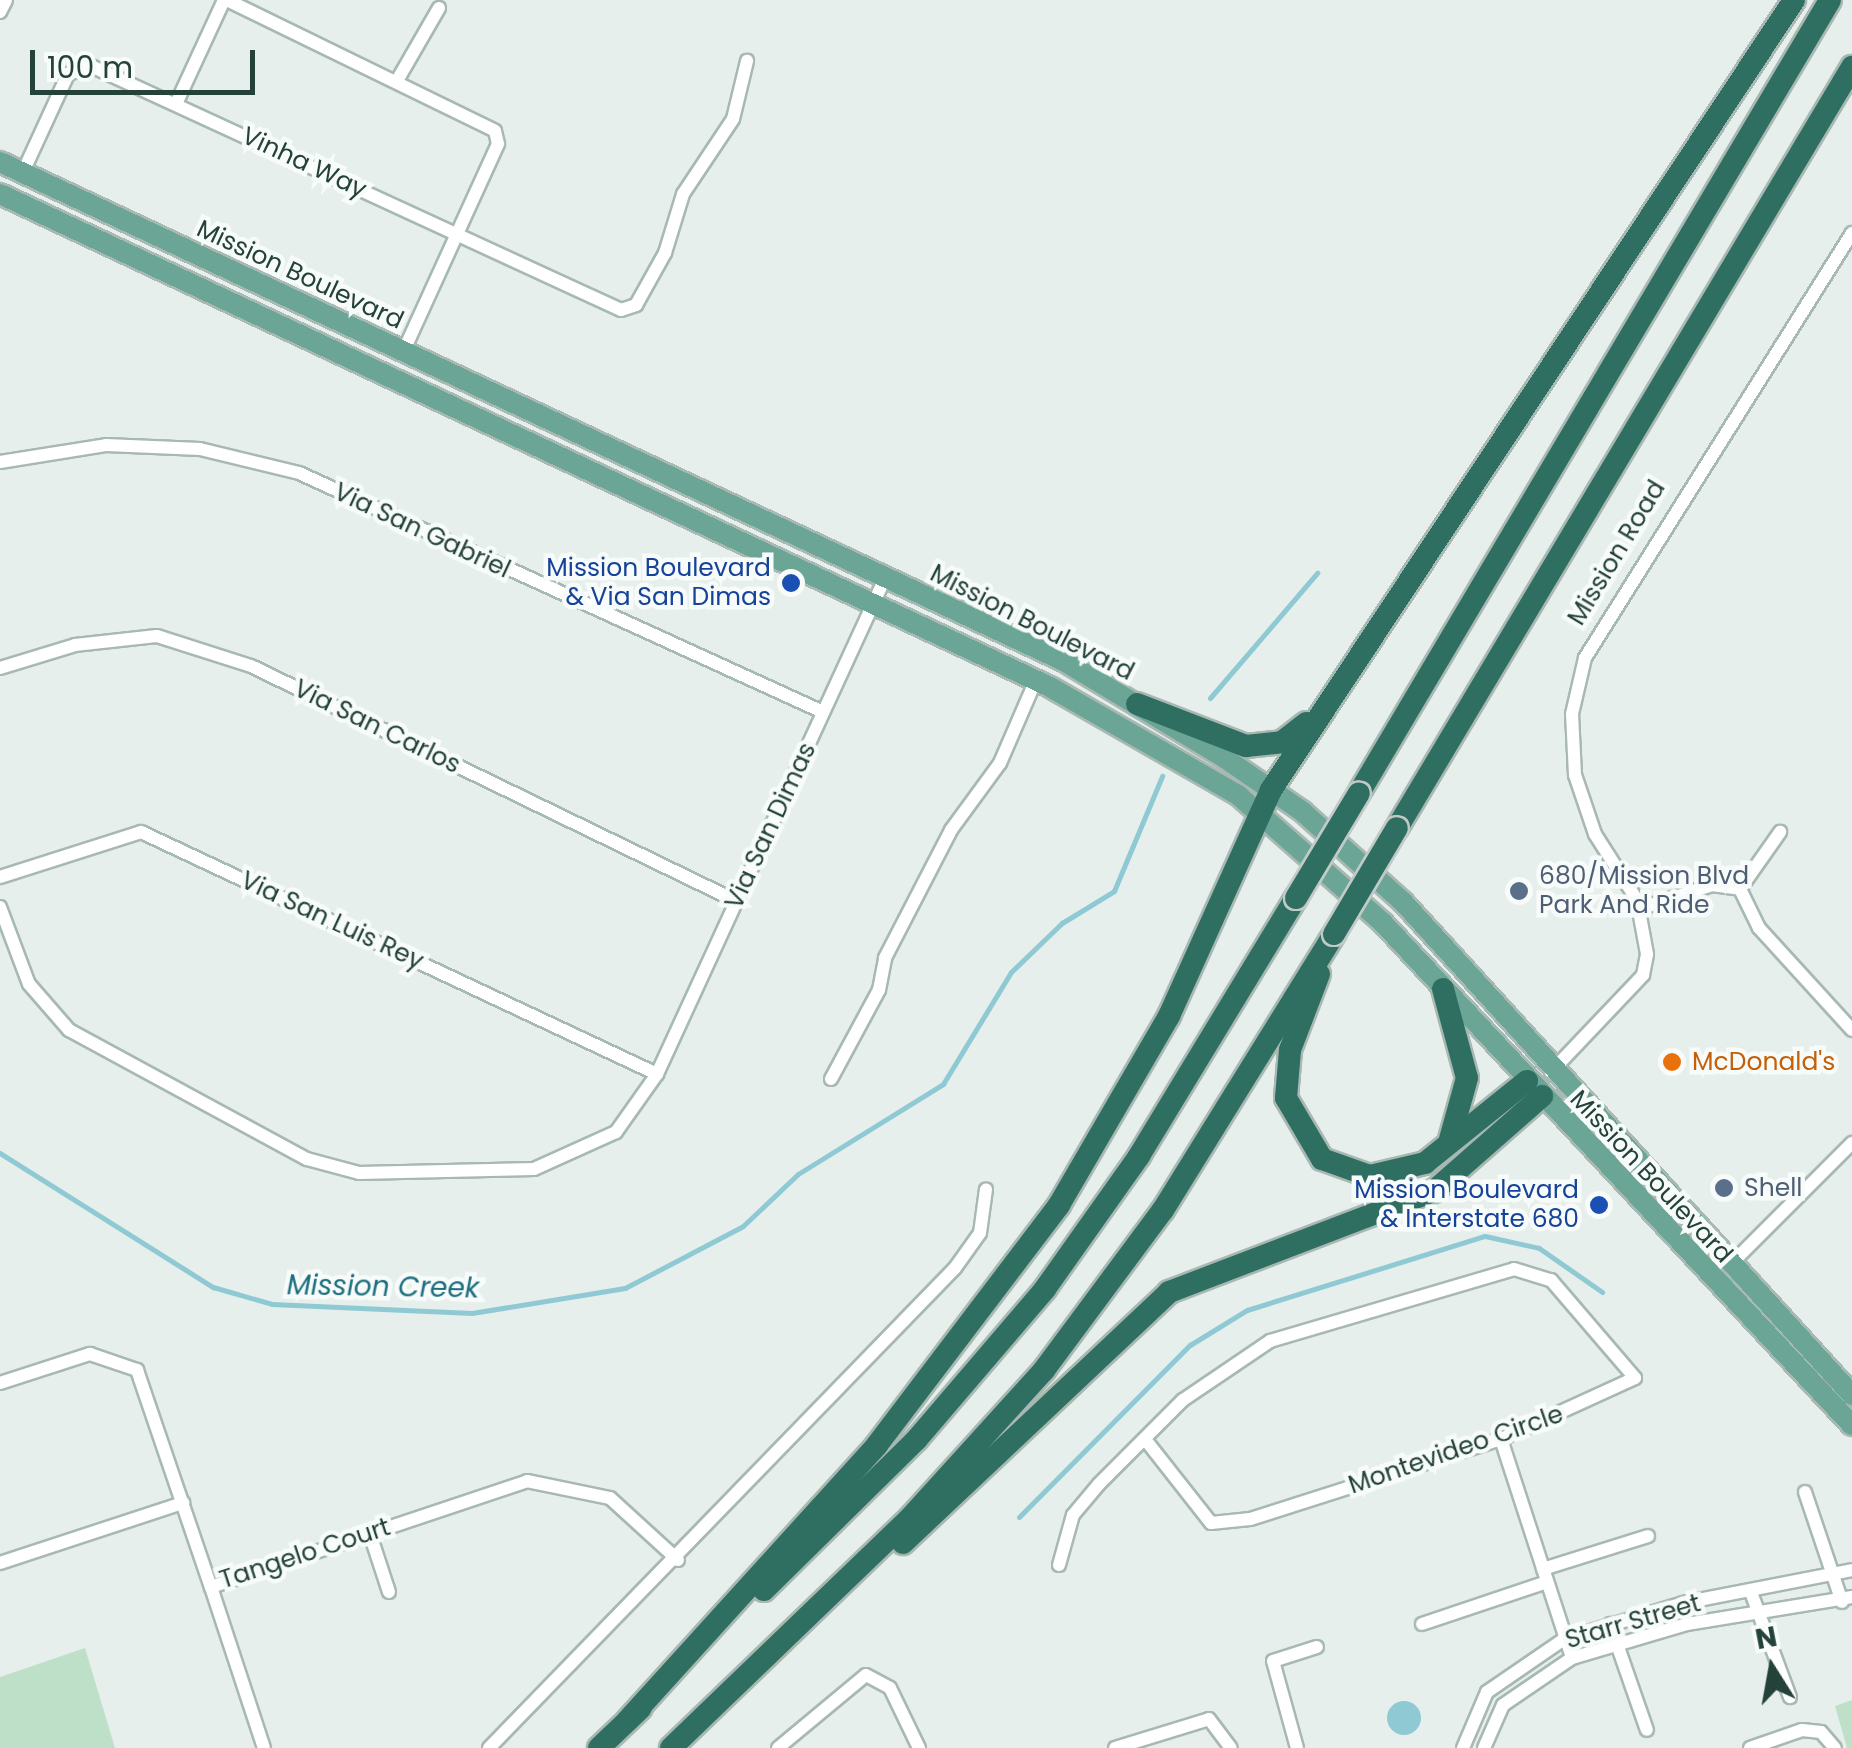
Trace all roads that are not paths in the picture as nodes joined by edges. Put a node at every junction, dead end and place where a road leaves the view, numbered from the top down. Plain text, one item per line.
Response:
1 (6, 0) edge
2 (226, 0) edge
3 (1794, 0) edge
4 (1830, 0) edge
5 (439, 8) dead end
6 (0, 12) edge
7 (747, 62) dead end
8 (1852, 67) edge
9 (398, 79) junction
10 (176, 104) junction
11 (0, 162) edge
12 (22, 172) junction
13 (0, 194) edge
14 (456, 233) junction
15 (1852, 234) edge
16 (403, 352) junction
17 (0, 462) edge
18 (885, 578) junction
19 (873, 603) junction
20 (0, 668) edge
21 (1036, 680) junction
22 (1333, 695) junction
23 (1137, 704) junction
24 (823, 712) junction
25 (1266, 800) junction
26 (1780, 832) dead end
27 (0, 877) edge
28 (1740, 889) junction
29 (736, 901) junction
30 (0, 907) edge
31 (1640, 908) junction
32 (1334, 934) junction
33 (1442, 988) junction
34 (1852, 1030) edge
35 (1551, 1072) junction
36 (657, 1074) junction
37 (832, 1079) dead end
38 (1534, 1088) junction
39 (1852, 1142) edge
40 (1445, 1151) junction
41 (986, 1189) dead end
42 (1732, 1262) junction
43 (0, 1384) edge
44 (1852, 1396) edge
45 (1852, 1425) edge
46 (1501, 1439) junction
47 (1148, 1443) junction
48 (1805, 1492) dead end
49 (183, 1503) junction
50 (370, 1534) junction
51 (1648, 1536) dead end
52 (678, 1560) junction
53 (0, 1563) edge
54 (1058, 1565) dead end
55 (1543, 1568) junction
56 (1852, 1570) edge
57 (1833, 1576) junction
58 (1544, 1584) junction
59 (211, 1588) junction
60 (389, 1592) dead end
61 (1752, 1596) junction
62 (1847, 1600) edge
63 (1760, 1617) junction
64 (1422, 1624) dead end
65 (1610, 1624) junction
66 (791, 1634) junction
67 (1564, 1640) junction
68 (1617, 1645) junction
69 (1318, 1647) dead end
70 (1572, 1658) junction
71 (1790, 1697) dead end
72 (628, 1720) junction
73 (1647, 1730) dead end
74 (264, 1748) edge
75 (488, 1748) edge
76 (599, 1748) edge
77 (671, 1748) edge
78 (778, 1748) edge
79 (920, 1748) edge
80 (1115, 1748) edge
81 (1231, 1748) edge
82 (1297, 1748) edge
83 (1463, 1748) edge
84 (1484, 1748) edge
85 (1750, 1748) edge
86 (1836, 1748) edge

1 - 6 street
2 - 9 street
2 - 10 street
3 - 22 highway
4 - 72 highway, bridge
5 - 9 street
7 - 14 street, Vinha Way
8 - 32 highway, bridge
9 - 14 street
10 - 12 street, Vinha Way
10 - 14 street, Vinha Way
11 - 12 main road, Mission Boulevard
12 - 16 main road, Mission Boulevard
13 - 19 main road, Mission Boulevard
14 - 16 street
15 - 31 street, Mission Road
16 - 18 main road, Mission Boulevard
17 - 24 street, Via San Gabriel
18 - 19 street, Via San Dimas
18 - 23 main road, Mission Boulevard
19 - 21 main road, Mission Boulevard
19 - 24 street, Via San Dimas
20 - 29 street, Via San Carlos
21 - 25 main road, Mission Boulevard
21 - 37 street
22 - 23 highway
22 - 25 highway
23 - 25 main road, Mission Boulevard
24 - 29 street, Via San Dimas
25 - 33 main road, Mission Boulevard
25 - 35 main road, Mission Boulevard
25 - 72 highway
26 - 28 street
27 - 36 street, Via San Luis Rey
28 - 31 street
28 - 34 street
29 - 36 street, Via San Dimas
30 - 36 street, Via San Dimas
31 - 35 street
32 - 40 highway
32 - 66 highway
33 - 38 main road, Mission Boulevard
33 - 40 highway
35 - 38 main road
35 - 42 main road, Mission Boulevard
38 - 40 highway
38 - 45 main road, Mission Boulevard
38 - 66 highway
39 - 42 street
41 - 52 street
42 - 44 main road, Mission Boulevard
43 - 49 street, Tangelo Court
46 - 47 street, Montevideo Circle
46 - 47 street, Montevideo Circle
46 - 55 street
47 - 54 street
48 - 57 street
49 - 53 street
49 - 59 street, Tangelo Court
50 - 52 street, Tangelo Court
50 - 59 street, Tangelo Court
50 - 60 street
51 - 55 street
52 - 75 street
55 - 58 street
56 - 57 street, Starr Street
57 - 61 street, Starr Street
57 - 62 street
58 - 64 street
58 - 67 street
59 - 74 street
61 - 63 street
61 - 65 street, Starr Street
62 - 63 street, Starr Street
63 - 68 street, Starr Street
63 - 71 street
65 - 67 street, Starr Street
65 - 68 street
66 - 77 highway
67 - 70 street
67 - 83 street, Starr Street
68 - 70 street, Starr Street
68 - 73 street
69 - 82 street
70 - 84 street, Starr Street
72 - 76 highway
78 - 79 street
80 - 81 street
85 - 86 street

